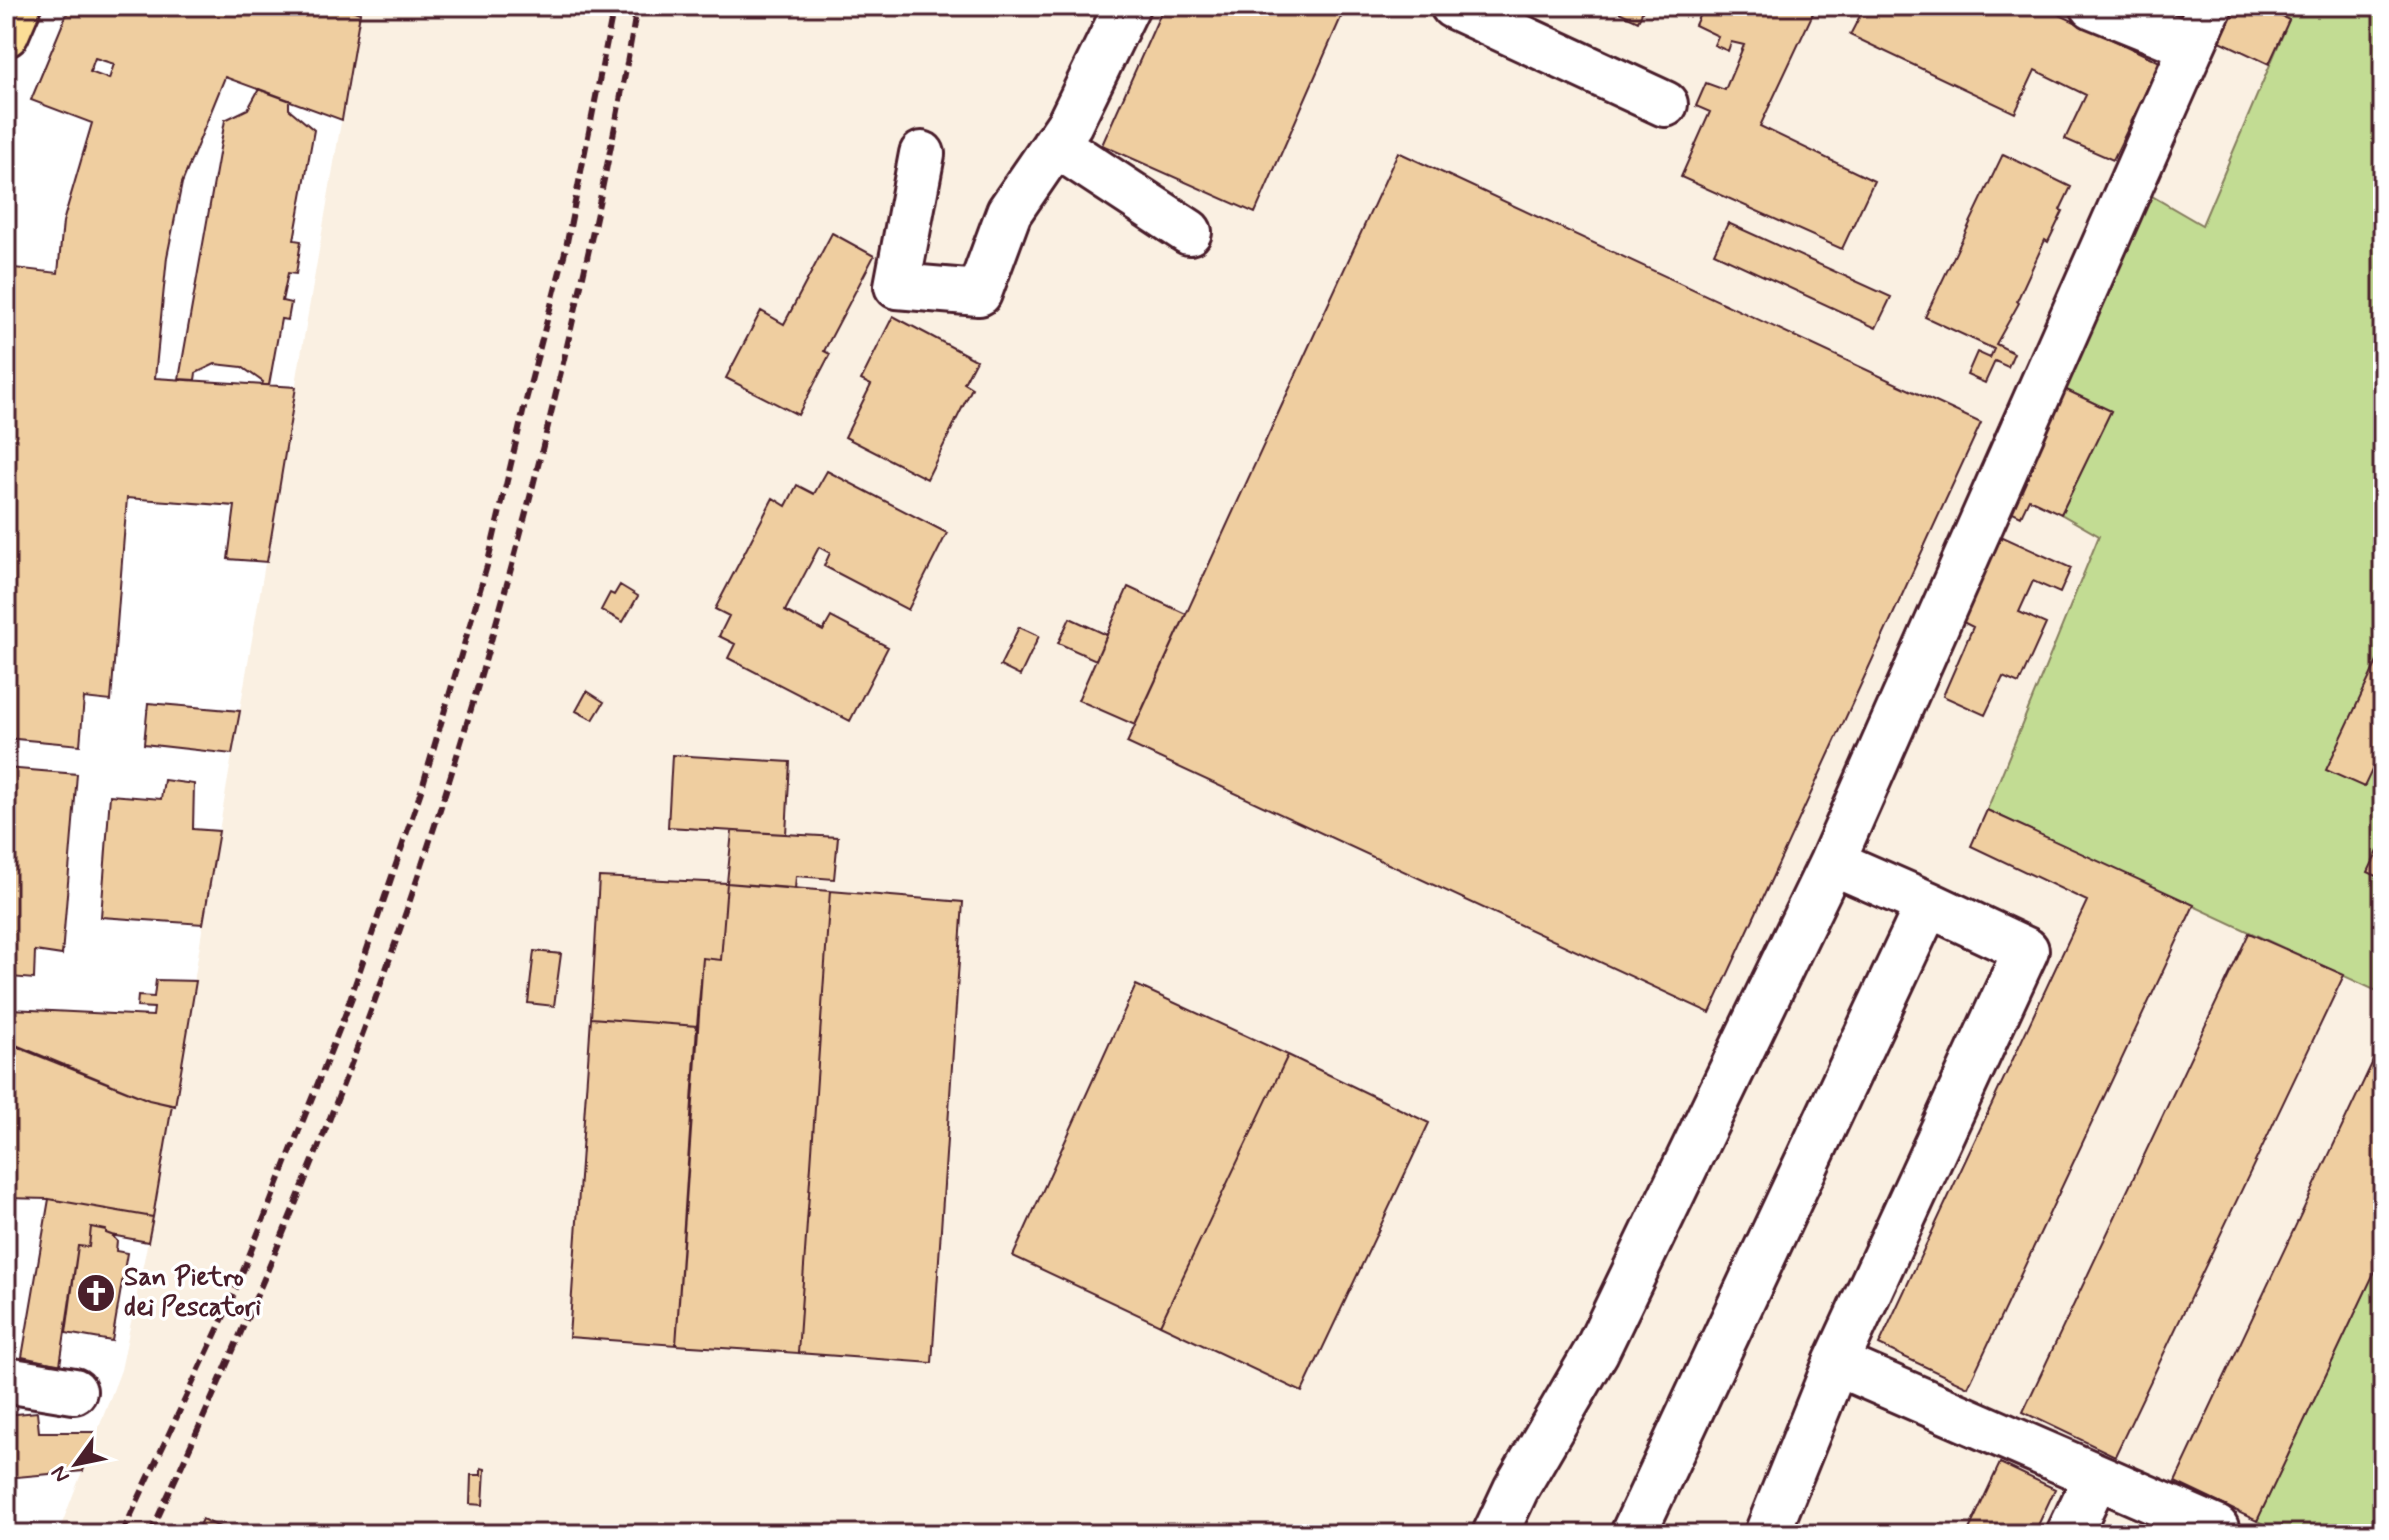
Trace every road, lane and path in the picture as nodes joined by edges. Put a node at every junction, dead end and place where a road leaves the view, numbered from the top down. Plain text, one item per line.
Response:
1 (18, 6) edge
2 (1127, 6) edge
3 (1453, 6) edge
4 (2093, 6) edge
5 (2210, 6) edge
6 (6, 34) edge
7 (2192, 46) junction
8 (1665, 104) dead end
9 (1055, 144) junction
10 (922, 154) dead end
11 (1189, 232) dead end
12 (1832, 862) junction
13 (1928, 904) junction
14 (1836, 1363) junction
15 (6, 1380) edge
16 (74, 1391) dead end
17 (2096, 1477) junction
18 (1495, 1534) edge
19 (1633, 1534) edge
20 (1767, 1534) edge
21 (2069, 1534) edge
22 (2214, 1534) edge

1 - 6 main road
2 - 9 lane
3 - 8 lane
4 - 7 lane
5 - 7 lane
7 - 12 lane
9 - 10 lane
9 - 11 lane
12 - 13 lane
12 - 18 lane
13 - 14 lane
13 - 19 lane
14 - 17 lane
14 - 20 lane
15 - 16 lane
17 - 21 lane
17 - 22 lane

